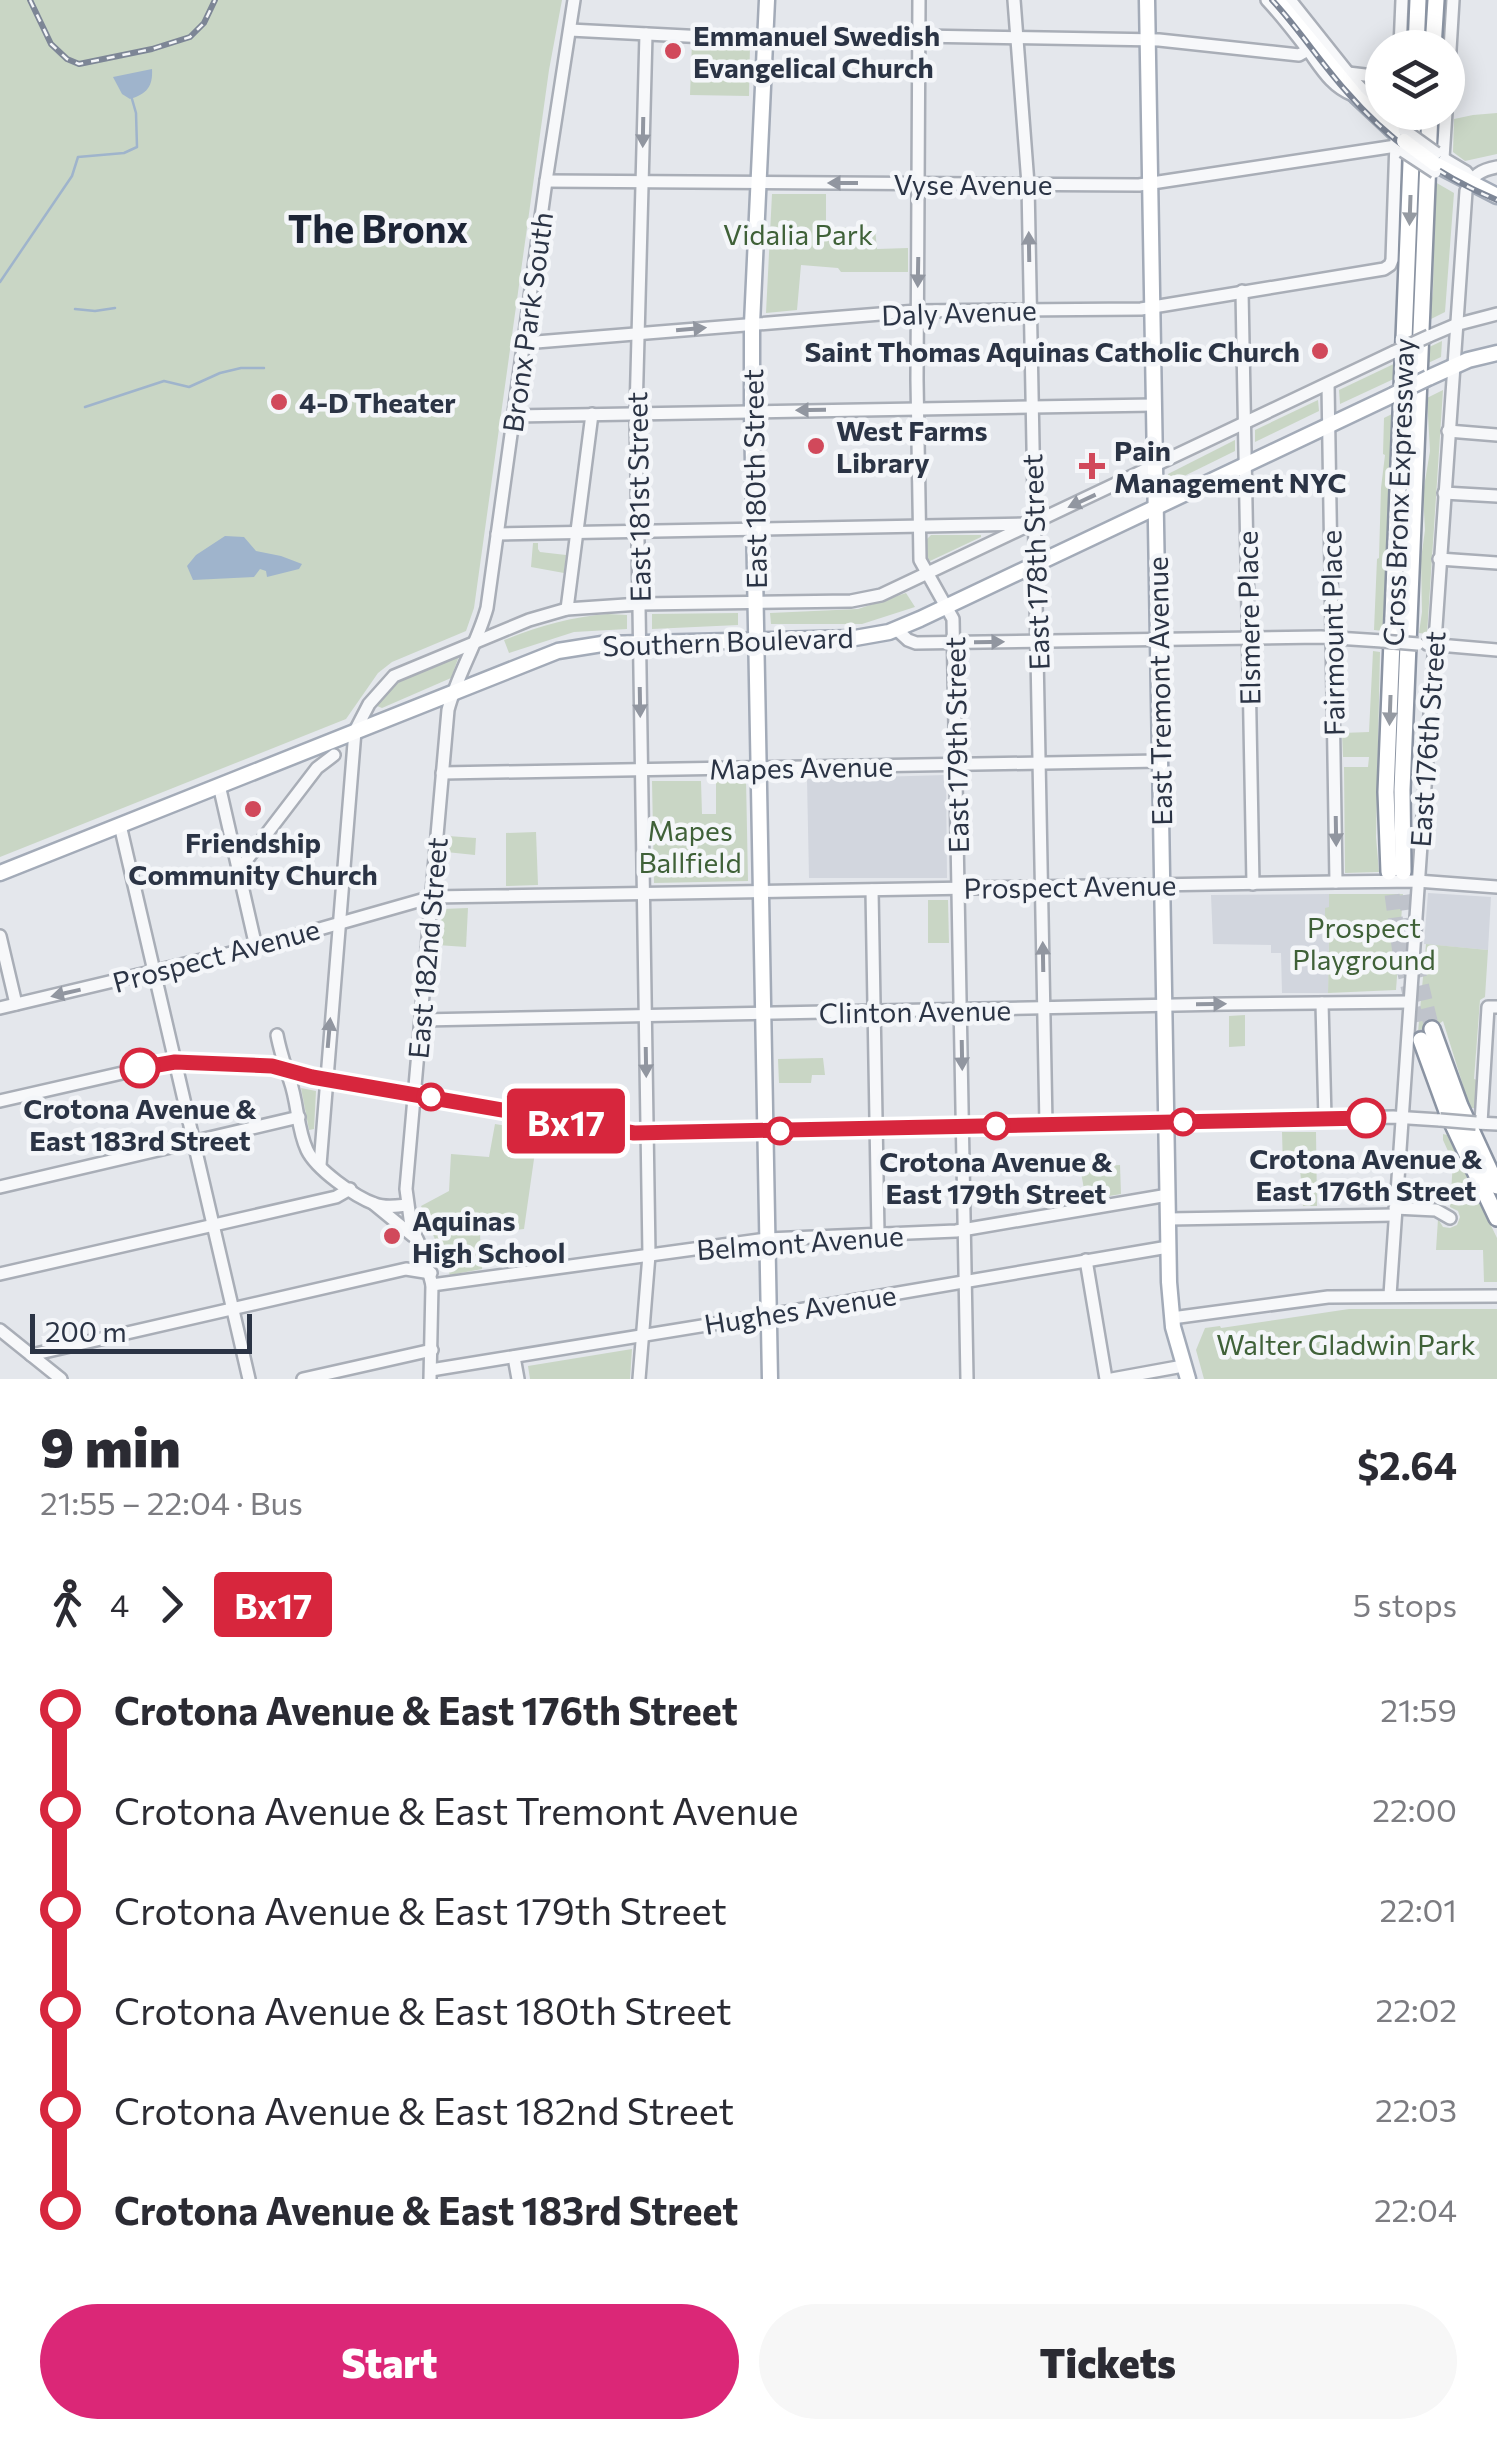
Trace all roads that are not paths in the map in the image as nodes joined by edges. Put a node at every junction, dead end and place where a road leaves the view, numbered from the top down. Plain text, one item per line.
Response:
1 (574, 0) edge
2 (767, 0) edge
3 (919, 0) edge
4 (1014, 0) edge
5 (1147, 0) edge
6 (1266, 0) edge
7 (1277, 0) edge
8 (1290, 0) edge
9 (1402, 0) edge
10 (1418, 0) edge
11 (1436, 0) edge
12 (1453, 0) edge
13 (570, 30) junction
14 (1401, 30) edge
15 (1417, 30) edge
16 (1434, 30) edge
17 (1451, 30) edge
18 (646, 34) junction
19 (919, 36) junction
20 (1017, 37) junction
21 (1148, 39) junction
22 (765, 40) junction
23 (1320, 52) junction
24 (1348, 73) junction
25 (1365, 75) edge
26 (1365, 92) edge
27 (1413, 130) edge
28 (1429, 130) edge
29 (1443, 130) edge
30 (1399, 134) edge
31 (1437, 162) junction
32 (1497, 167) edge
33 (642, 181) junction
34 (1471, 181) junction
35 (546, 182) junction
36 (759, 182) junction
37 (918, 183) junction
38 (1028, 184) junction
39 (1150, 184) junction
40 (1497, 196) edge
41 (1242, 292) junction
42 (1152, 307) junction
43 (1030, 309) junction
44 (918, 311) junction
45 (1497, 314) edge
46 (752, 324) junction
47 (1455, 325) junction
48 (638, 333) junction
49 (524, 343) junction
50 (1497, 353) edge
51 (1452, 367) junction
52 (1328, 384) junction
53 (1154, 405) junction
54 (1031, 406) junction
55 (918, 408) junction
56 (752, 411) junction
57 (636, 413) junction
58 (592, 414) junction
59 (514, 416) junction
60 (1244, 424) junction
61 (1329, 425) junction
62 (1448, 431) junction
63 (1497, 434) edge
64 (1246, 465) junction
65 (1155, 466) junction
66 (1444, 493) junction
67 (1497, 496) edge
68 (1156, 508) junction
69 (1034, 524) junction
70 (920, 526) junction
71 (754, 529) junction
72 (638, 531) junction
73 (577, 532) junction
74 (497, 534) junction
75 (1439, 558) junction
76 (1497, 562) edge
77 (1036, 565) junction
78 (927, 574) junction
79 (640, 604) junction
80 (756, 604) junction
81 (946, 607) junction
82 (568, 608) junction
83 (896, 629) junction
84 (1332, 637) junction
85 (1248, 638) junction
86 (757, 640) junction
87 (1158, 640) junction
88 (475, 642) junction
89 (638, 642) junction
90 (1038, 642) junction
91 (954, 643) junction
92 (1434, 645) junction
93 (1497, 650) edge
94 (452, 692) junction
95 (354, 731) junction
96 (334, 755) dead end
97 (1160, 761) junction
98 (1040, 763) junction
99 (956, 764) junction
100 (759, 768) junction
101 (641, 770) junction
102 (442, 774) junction
103 (218, 785) junction
104 (120, 825) junction
105 (239, 870) junction
106 (0, 873) edge
107 (1336, 882) junction
108 (1417, 882) junction
109 (1252, 884) junction
110 (1162, 885) junction
111 (1042, 886) junction
112 (959, 887) junction
113 (1497, 887) edge
114 (761, 890) junction
115 (872, 890) junction
116 (643, 893) junction
117 (432, 897) junction
118 (339, 923) junction
119 (0, 936) edge
120 (256, 947) junction
121 (154, 972) junction
122 (1409, 1002) junction
123 (1322, 1003) junction
124 (16, 1004) junction
125 (1164, 1005) junction
126 (1492, 1007) edge
127 (0, 1008) edge
128 (1044, 1008) junction
129 (961, 1010) junction
130 (874, 1012) junction
131 (763, 1013) junction
132 (646, 1016) junction
133 (421, 1020) junction
134 (276, 1035) dead end
135 (175, 1062) junction
136 (284, 1069) junction
137 (325, 1079) junction
138 (415, 1094) junction
139 (0, 1101) edge
140 (299, 1118) junction
141 (1401, 1118) junction
142 (1325, 1119) junction
143 (1167, 1122) junction
144 (1479, 1123) junction
145 (1497, 1124) edge
146 (1046, 1125) junction
147 (962, 1128) junction
148 (876, 1130) junction
149 (766, 1131) junction
150 (648, 1133) junction
151 (194, 1142) junction
152 (320, 1166) junction
153 (1497, 1186) edge
154 (0, 1187) edge
155 (350, 1190) junction
156 (1168, 1196) junction
157 (374, 1204) junction
158 (406, 1204) junction
159 (1395, 1212) junction
160 (1450, 1218) dead end
161 (1497, 1218) edge
162 (1168, 1219) junction
163 (213, 1225) junction
164 (964, 1230) junction
165 (878, 1234) junction
166 (415, 1238) junction
167 (767, 1239) junction
168 (1168, 1246) junction
169 (649, 1256) junction
170 (1086, 1260) junction
171 (0, 1274) edge
172 (431, 1279) junction
173 (966, 1281) junction
174 (1390, 1296) junction
175 (1497, 1296) edge
176 (232, 1308) junction
177 (769, 1314) junction
178 (1172, 1318) junction
179 (0, 1330) edge
180 (643, 1335) junction
181 (432, 1350) junction
182 (31, 1355) junction
183 (514, 1357) junction
184 (1185, 1373) edge
185 (430, 1374) edge
186 (61, 1379) edge
187 (249, 1379) edge
188 (304, 1379) edge
189 (518, 1379) edge
190 (639, 1379) edge
191 (770, 1379) edge
192 (967, 1379) edge
193 (1109, 1379) edge

1 - 13 street, Bronx Park South
2 - 22 main road, East 180th Street
3 - 19 street, East 179th Street
4 - 20 street, East 178th Street
5 - 21 main road, East Tremont Avenue
6 - 23 street
7 - 23 main road
8 - 23 street
9 - 14 street
10 - 15 highway
11 - 16 highway
12 - 17 street
13 - 18 street
13 - 35 street, Bronx Park South
18 - 22 street
18 -> 33 street, East 181st Street
19 - 20 street
19 - 37 street, East 179th Street
20 - 21 street
20 - 38 street, East 178th Street
21 - 23 street
21 - 39 main road, East Tremont Avenue
22 - 36 main road, East 180th Street
23 - 24 street
23 - 30 main road
24 - 25 street
24 - 26 street
27 -> 28 highway, Cross Bronx Expressway
29 - 31 street
30 - 31 main road, bridge
30 - 39 street, Vyse Avenue
30 - 41 street, Daly Avenue
31 - 34 main road
32 - 34 street
33 - 35 street, Vyse Avenue
33 - 36 street, Vyse Avenue
33 - 48 street, East 181st Street
34 - 40 main road
34 - 47 street, East 176th Street
35 - 49 street, Bronx Park South
37 -> 36 street, Vyse Avenue
36 - 46 main road, East 180th Street
37 - 38 street, Vyse Avenue
37 -> 44 street, East 179th Street
38 - 39 street, Vyse Avenue
43 -> 38 street, East 178th Street
39 - 42 main road, East Tremont Avenue
41 - 42 street, Daly Avenue
41 - 60 street, Elsmere Place
42 - 43 street, Daly Avenue
42 - 53 main road, East Tremont Avenue
43 - 44 street, Daly Avenue
43 - 54 street, East 178th Street
44 - 46 street, Daly Avenue
44 - 55 street, East 179th Street
45 - 47 street
48 -> 46 street, Daly Avenue
46 - 56 main road, East 180th Street
47 - 51 street, East 176th Street
47 - 52 street, bridge
48 - 49 street, Daly Avenue
48 - 57 street, East 181st Street
49 - 59 street, Bronx Park South
50 - 51 main road, Southern Boulevard
51 - 61 main road, Southern Boulevard, bridge
51 - 62 street, East 176th Street
52 - 60 street
52 - 61 street, Fairmount Place
53 - 54 street
53 - 65 main road, East Tremont Avenue
54 - 55 street
54 - 69 street, East 178th Street
55 -> 56 street
55 - 70 street, East 179th Street
56 - 57 street
56 - 71 main road, East 180th Street
57 - 58 street
57 - 72 street, East 181st Street
58 - 59 street
58 - 73 street
59 - 74 street, Bronx Park South
60 - 64 street, Elsmere Place
60 - 65 street
61 - 64 main road, Southern Boulevard
61 - 84 street, Fairmount Place
62 - 63 street
62 - 66 street, East 176th Street
64 - 68 main road, Southern Boulevard
64 - 85 street, Elsmere Place
65 - 68 main road, East Tremont Avenue
65 -> 69 street
66 - 67 street
66 - 75 street, East 176th Street
68 - 77 main road, Southern Boulevard
68 - 87 main road, East Tremont Avenue
69 - 70 street
69 - 77 street, East 178th Street
69 - 78 street
70 - 71 street
70 - 78 street, East 179th Street
71 - 72 street
71 - 80 main road, East 180th Street
72 - 73 street
72 - 79 street, East 181st Street
73 - 74 street
73 - 82 street
74 - 88 street, Bronx Park South
75 - 76 street
75 - 92 street, East 176th Street
77 - 81 main road, Southern Boulevard
77 - 90 street, East 178th Street
78 - 80 street
78 - 81 street, East 179th Street
79 - 80 street
79 - 82 street
79 - 89 street, East 181st Street
80 - 86 main road, East 180th Street
81 - 83 main road, Southern Boulevard
81 - 91 street, East 179th Street
82 - 88 street
83 - 86 main road, Southern Boulevard
83 - 91 street
84 - 85 street
84 - 92 street, bridge
84 -> 107 street, Fairmount Place
85 - 87 street
85 - 109 street, Elsmere Place
86 - 89 main road, Southern Boulevard
86 - 100 main road, East 180th Street
87 - 90 street
87 - 97 main road, East Tremont Avenue
88 - 94 street, Bronx Park South
88 - 95 street
89 - 94 main road, Southern Boulevard
89 -> 101 street, East 181st Street
91 -> 90 street
90 - 98 street, East 178th Street
91 - 99 street, East 179th Street
92 - 93 street
92 - 108 street, East 176th Street
94 - 95 main road, Southern Boulevard
94 - 102 street, East 182nd Street
95 - 103 main road, Southern Boulevard
95 - 118 street
96 - 105 street
97 - 98 street, Mapes Avenue
97 - 110 main road, East Tremont Avenue
98 - 99 street, Mapes Avenue
98 - 111 street, East 178th Street
99 - 100 street, Mapes Avenue
99 - 112 street, East 179th Street
100 - 101 street, Mapes Avenue
100 - 114 main road, East 180th Street
101 - 102 street, Mapes Avenue
101 - 116 street, East 181st Street
102 - 117 street, East 182nd Street
103 - 104 main road, Southern Boulevard
103 - 105 street
104 - 106 main road, Southern Boulevard
104 - 121 street
105 - 120 street
107 - 108 street, Prospect Avenue
107 - 109 street, Prospect Avenue
108 - 113 street, Prospect Avenue
108 - 122 street, East 176th Street
109 - 110 street, Prospect Avenue
110 - 111 street, Prospect Avenue
110 - 125 main road, East Tremont Avenue
111 - 112 street, Prospect Avenue
128 -> 111 street, East 178th Street
112 - 115 street, Prospect Avenue
112 - 129 street, East 179th Street
114 - 115 street, Prospect Avenue
114 - 116 street, Prospect Avenue
114 - 131 main road, East 180th Street
115 - 130 street
116 - 117 street, Prospect Avenue
116 - 132 street, East 181st Street
117 - 118 street, Prospect Avenue
117 - 133 street, East 182nd Street
118 - 120 street, Prospect Avenue
137 -> 118 street
119 - 124 street
120 - 121 street, Prospect Avenue
121 -> 124 street, Prospect Avenue
121 - 135 street
122 - 123 street, Clinton Avenue
122 - 141 street, East 176th Street
125 -> 123 street, Clinton Avenue
123 - 142 street
124 - 127 street, Prospect Avenue
125 - 128 street, Clinton Avenue
125 - 143 main road, East Tremont Avenue
126 - 144 street
128 - 129 street, Clinton Avenue
128 - 146 street, East 178th Street
129 - 130 street, Clinton Avenue
129 -> 147 street, East 179th Street
130 - 131 street, Clinton Avenue
130 - 148 street
131 - 132 street, Clinton Avenue
131 - 149 main road, East 180th Street
132 - 133 street, Clinton Avenue
132 -> 150 street, East 181st Street
133 - 138 street, East 182nd Street
134 - 136 street
135 - 136 street
135 - 139 street
135 - 151 street
136 - 137 street
136 - 140 street
137 - 138 street
137 - 152 street
138 - 150 street
138 - 158 street, East 182nd Street
140 - 151 street
140 - 152 street
141 - 142 street
141 - 144 street, bridge
141 - 159 street, East 176th Street
142 - 143 street
143 - 146 street
143 - 156 main road, East Tremont Avenue
144 - 145 street
146 - 147 street
147 - 148 street
147 - 164 street, East 179th Street
148 - 149 street
148 - 165 street
149 - 150 street
149 - 167 main road, East 180th Street
150 - 169 street, East 181st Street
151 - 154 street
151 - 163 street
152 - 155 street
153 - 161 highway
155 - 157 street
155 - 163 street
156 - 162 main road, East Tremont Avenue
156 - 164 street, Belmont Avenue
157 - 158 street
157 - 166 street
158 - 166 street, East 182nd Street
159 - 160 street
159 - 162 street
159 - 174 street, East 176th Street
162 - 168 main road, East Tremont Avenue
163 - 171 street
163 - 176 street
164 - 165 street, Belmont Avenue
164 - 173 street, East 179th Street
165 - 167 street, Belmont Avenue
166 - 172 street, East 182nd Street
167 - 169 street, Belmont Avenue
167 - 177 main road, East 180th Street
168 - 170 street, Hughes Avenue
168 - 178 main road, East Tremont Avenue
169 - 172 street, Belmont Avenue
169 - 180 street, East 181st Street
170 - 173 street, Hughes Avenue
170 - 193 street
172 - 176 street, Belmont Avenue
172 - 181 street, East 182nd Street
173 - 177 street, Hughes Avenue
173 - 192 street, East 179th Street
174 - 175 street
174 - 178 street
176 - 182 street, Belmont Avenue
176 - 187 street
177 - 180 street, Hughes Avenue
177 - 191 main road, East 180th Street
178 - 184 main road, East Tremont Avenue
179 - 182 street
180 - 183 street, Hughes Avenue
180 - 190 street, East 181st Street
181 - 185 street, East 182nd Street
181 - 188 street
182 - 186 street
183 - 185 street, Hughes Avenue
183 - 189 street
184 - 193 street

